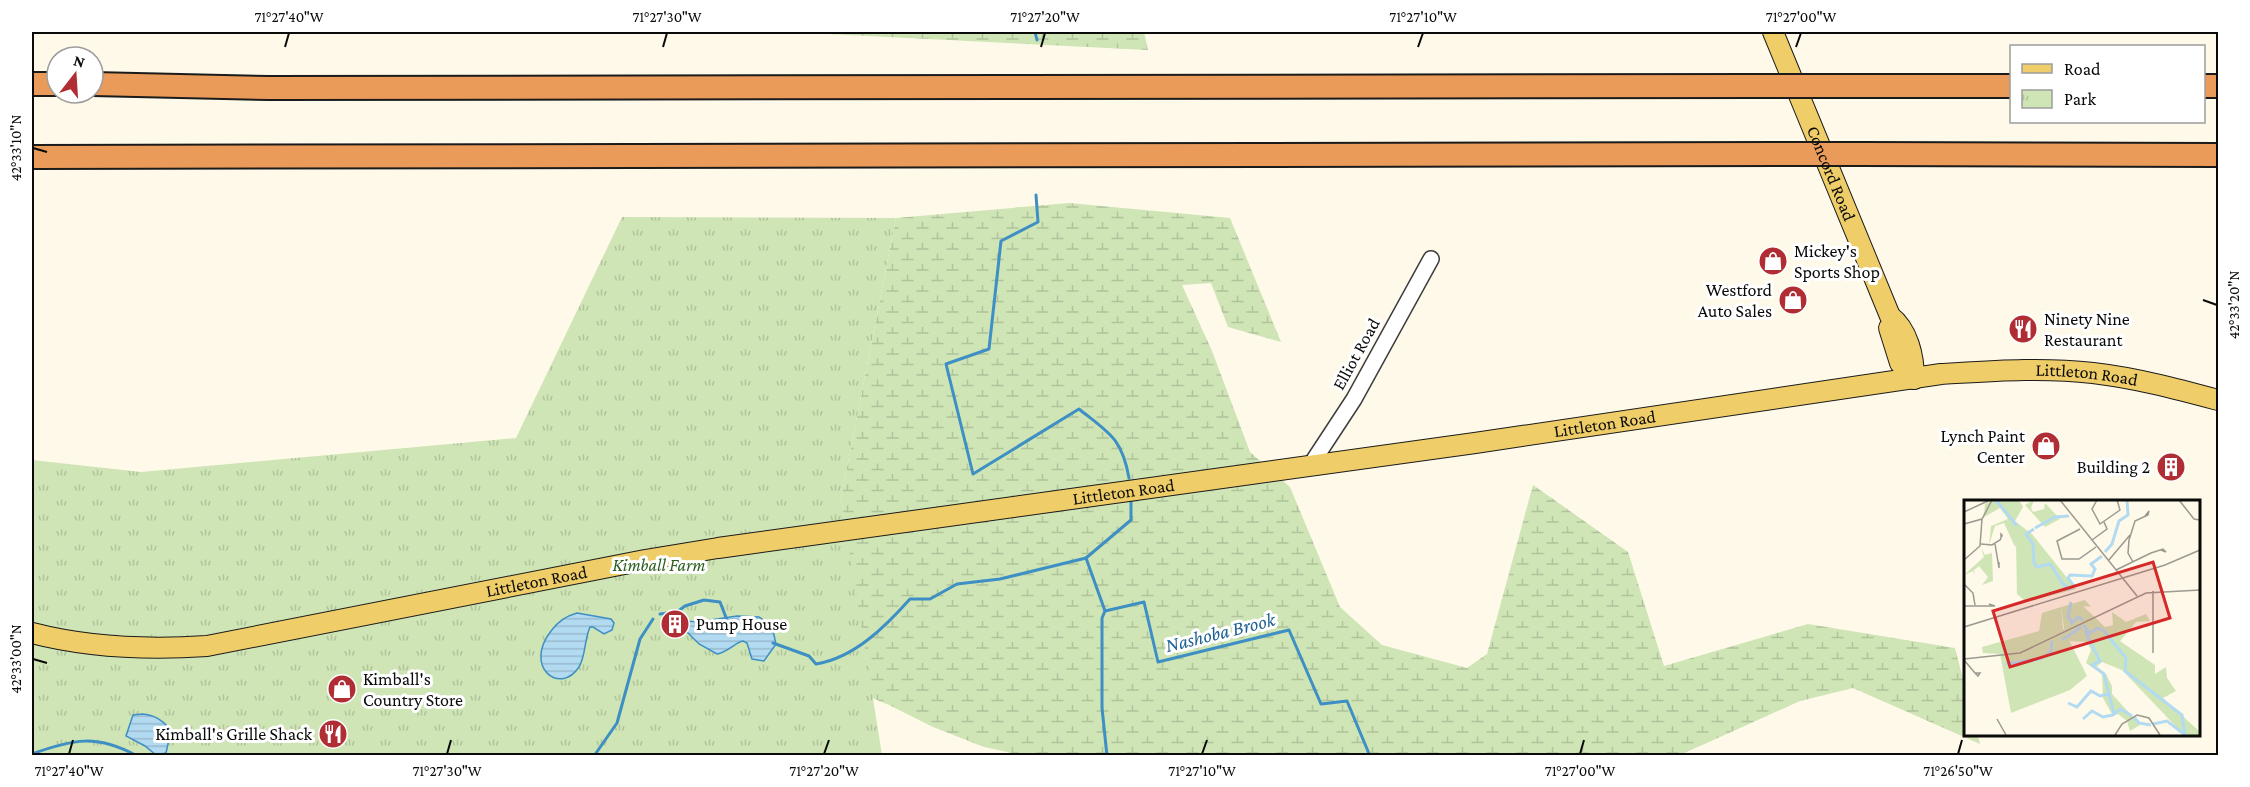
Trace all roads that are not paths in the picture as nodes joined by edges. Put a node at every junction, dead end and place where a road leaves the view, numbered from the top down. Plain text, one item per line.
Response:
1 (1773, 32) edge
2 (105, 84) edge
3 (2010, 86) edge
4 (2218, 155) edge
5 (32, 157) edge
6 (1431, 259) dead end
7 (1914, 379) junction
8 (2218, 400) edge
9 (1310, 466) junction
10 (32, 633) edge

1 - 7 main road, Concord Road
2 - 3 highway, bridge
4 - 5 highway, bridge
6 - 9 street, Elliot Road
7 - 8 main road, Littleton Road
7 - 9 main road, Littleton Road
9 - 10 main road, Littleton Road

